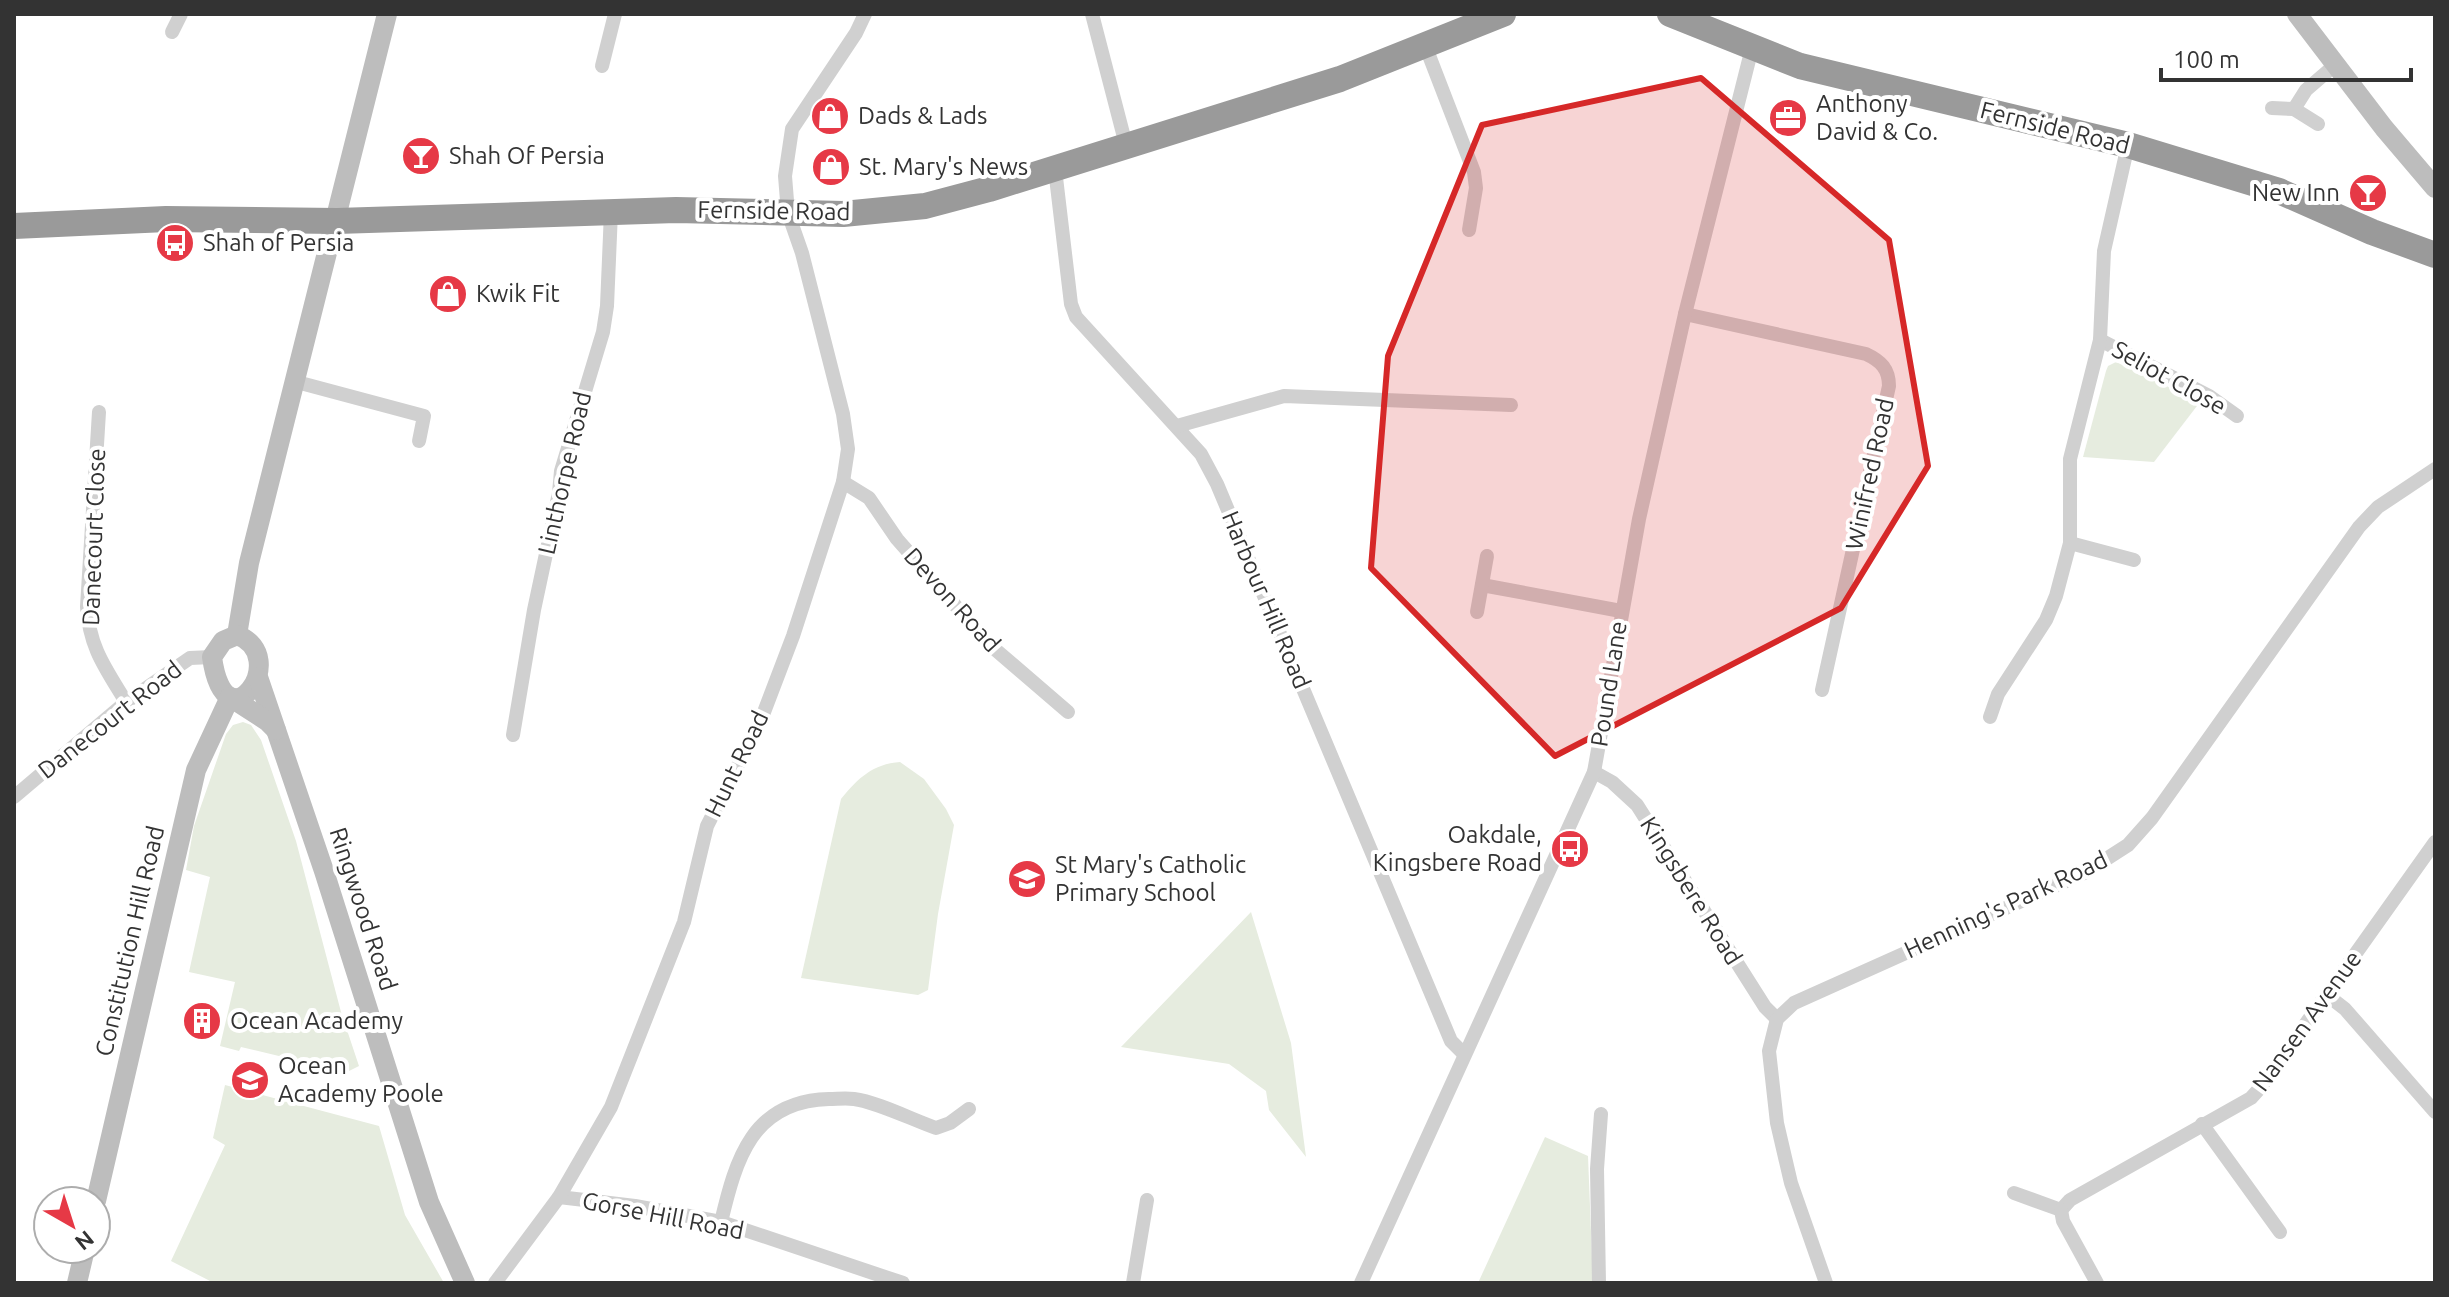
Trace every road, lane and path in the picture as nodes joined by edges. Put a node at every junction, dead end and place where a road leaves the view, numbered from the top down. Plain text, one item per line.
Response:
1 (181, 14) edge
2 (387, 14) edge
3 (615, 14) edge
4 (865, 14) edge
5 (1092, 14) edge
6 (1503, 14) edge
7 (1670, 14) edge
8 (2297, 14) edge
9 (172, 32) dead end
10 (1425, 45) junction
11 (1752, 48) junction
12 (2335, 65) junction
13 (602, 66) dead end
14 (2272, 108) dead end
15 (2294, 109) junction
16 (2318, 124) dead end
17 (1126, 145) junction
18 (2128, 145) junction
19 (1055, 169) junction
20 (2435, 188) edge
21 (611, 212) junction
22 (788, 213) junction
23 (337, 221) junction
24 (14, 226) edge
25 (1469, 230) dead end
26 (2435, 255) edge
27 (1685, 314) junction
28 (2100, 340) junction
29 (293, 381) junction
30 (1511, 405) dead end
31 (99, 412) dead end
32 (2237, 416) dead end
33 (1177, 426) junction
34 (419, 441) dead end
35 (2435, 469) edge
36 (843, 482) junction
37 (2070, 543) junction
38 (1487, 556) dead end
39 (2134, 560) dead end
40 (1482, 585) junction
41 (1621, 611) junction
42 (1477, 612) dead end
43 (237, 635) junction
44 (212, 657) junction
45 (258, 677) junction
46 (1822, 690) dead end
47 (230, 697) junction
48 (126, 702) junction
49 (1068, 712) dead end
50 (1990, 717) dead end
51 (277, 731) junction
52 (513, 735) dead end
53 (1594, 772) junction
54 (14, 797) edge
55 (2435, 842) edge
56 (2327, 995) junction
57 (1777, 1019) junction
58 (1464, 1054) junction
59 (969, 1109) dead end
60 (2435, 1112) edge
61 (1601, 1114) dead end
62 (2202, 1124) junction
63 (100, 1185) edge
64 (2014, 1193) dead end
65 (559, 1197) junction
66 (1147, 1200) dead end
67 (2061, 1210) junction
68 (721, 1222) junction
69 (2280, 1232) dead end
70 (465, 1283) edge
71 (495, 1283) edge
72 (903, 1283) edge
73 (1133, 1283) edge
74 (1361, 1283) edge
75 (1599, 1283) edge
76 (1826, 1283) edge
77 (2097, 1283) edge

1 - 9 street
2 - 23 main road
3 - 13 street
4 - 22 street, Hunt Road
5 - 17 street
6 - 10 highway, Fernside Road
7 - 11 highway, Fernside Road
8 - 12 main road
10 - 17 highway, Fernside Road
10 - 25 street
11 - 18 highway, Fernside Road
11 - 27 street, Pound Lane
12 - 15 street
12 - 20 main road
14 - 15 street
15 - 16 street
17 - 19 highway, Fernside Road
18 - 26 highway, Fernside Road
18 - 28 street, Seliot Close
19 - 22 highway, Fernside Road
19 - 33 street, Harbour Hill Road
21 - 22 highway, Fernside Road
21 - 23 highway, Fernside Road
21 - 52 street, Linthorpe Road
22 - 36 street, Hunt Road
23 - 24 highway, Fernside Road
23 - 29 main road
27 - 41 street, Pound Lane
27 - 46 street, Winifred Road
28 - 32 street, Seliot Close
28 - 37 street, Seliot Close
29 - 34 street
29 - 43 main road
30 - 33 street
31 - 48 street, Danecourt Close
33 - 58 street, Harbour Hill Road
35 - 57 street, Henning's Park Road
36 - 49 street, Devon Road
36 - 65 street, Hunt Road
37 - 39 street
37 - 50 street, Seliot Close
38 - 40 street
40 - 41 street
40 - 42 street
41 - 53 street, Pound Lane
43 - 44 main road
43 - 45 main road
44 - 47 main road
44 - 48 street, Danecourt Road
45 - 47 main road
45 - 51 main road, Ringwood Road
47 - 51 main road
47 - 63 main road, Constitution Hill Road
48 - 54 street, Danecourt Road
51 - 70 main road, Ringwood Road
53 - 57 street, Kingsbere Road
53 - 58 street, Pound Lane
55 - 56 street, Nansen Avenue
56 - 60 street
56 - 62 street, Nansen Avenue
57 - 76 street
58 - 74 street, Pound Lane
59 - 68 street
61 - 75 street
62 - 67 street, Nansen Avenue
62 - 69 street
64 - 67 street
65 - 68 street, Gorse Hill Road
65 - 71 street, Hunt Road
66 - 73 street
67 - 77 street
68 - 72 street, Gorse Hill Road

